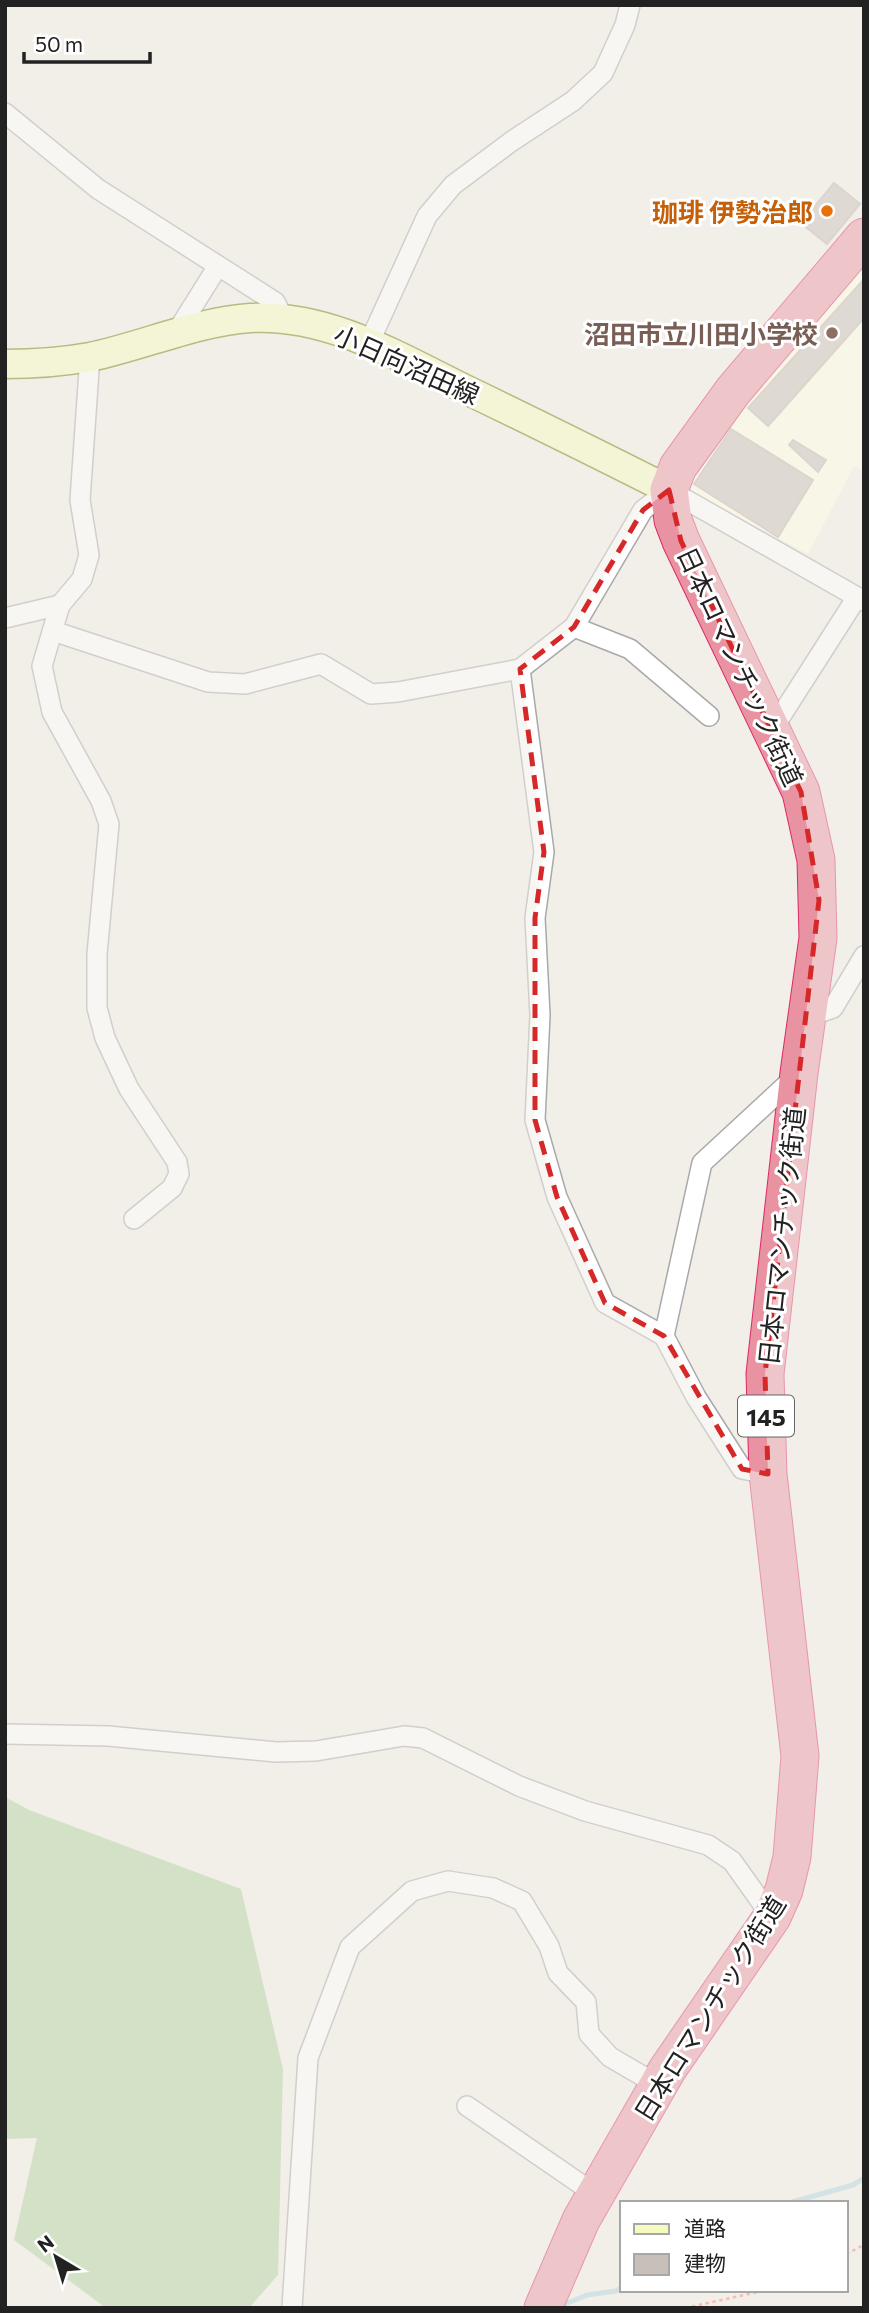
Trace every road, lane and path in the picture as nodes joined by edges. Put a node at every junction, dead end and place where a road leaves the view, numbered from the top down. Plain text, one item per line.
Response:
1 (630, 5) edge
2 (5, 113) edge
3 (864, 237) edge
4 (218, 266) junction
5 (284, 318) junction
6 (176, 333) junction
7 (369, 343) junction
8 (90, 356) junction
9 (5, 364) edge
10 (668, 490) junction
11 (861, 599) edge
12 (60, 605) junction
13 (5, 618) edge
14 (574, 627) junction
15 (52, 631) junction
16 (520, 669) junction
17 (709, 716) dead end
18 (772, 730) junction
19 (864, 956) edge
20 (807, 1017) junction
21 (799, 1073) junction
22 (134, 1219) dead end
23 (664, 1336) junction
24 (768, 1474) junction
25 (5, 1734) edge
26 (772, 1917) junction
27 (658, 2085) junction
28 (467, 2106) dead end
29 (596, 2194) junction
30 (864, 2245) edge
31 (848, 2253) edge
32 (757, 2292) edge
33 (292, 2308) edge
34 (543, 2308) edge
35 (685, 2308) edge

1 - 7 street
2 - 4 street
3 - 10 highway
4 - 5 street
4 - 6 street
5 - 6 main road, 小日向沼田線
5 - 7 main road, 小日向沼田線
6 - 8 main road, 小日向沼田線
7 - 10 main road, 小日向沼田線
8 - 9 main road, 小日向沼田線
8 - 12 street
10 - 11 street
10 - 14 street
10 - 18 highway, 日本ロマンチック街道 / 145
11 - 18 street
12 - 13 street
12 - 15 street
14 - 16 street
14 - 17 street
15 - 16 street
15 - 22 street
16 - 23 street
18 - 20 highway, 日本ロマンチック街道 / 145
19 - 20 street
20 - 21 highway, 日本ロマンチック街道 / 145
21 - 23 street
21 - 24 highway, 日本ロマンチック街道 / 145
23 - 24 street
24 - 26 highway, 日本ロマンチック街道 / 145
25 - 26 street
26 - 27 highway, 日本ロマンチック街道 / 145
27 - 29 highway, 日本ロマンチック街道 / 145
27 - 33 street
28 - 29 street
29 - 34 highway, 日本ロマンチック街道 / 145
30 - 31 path
32 - 35 path

